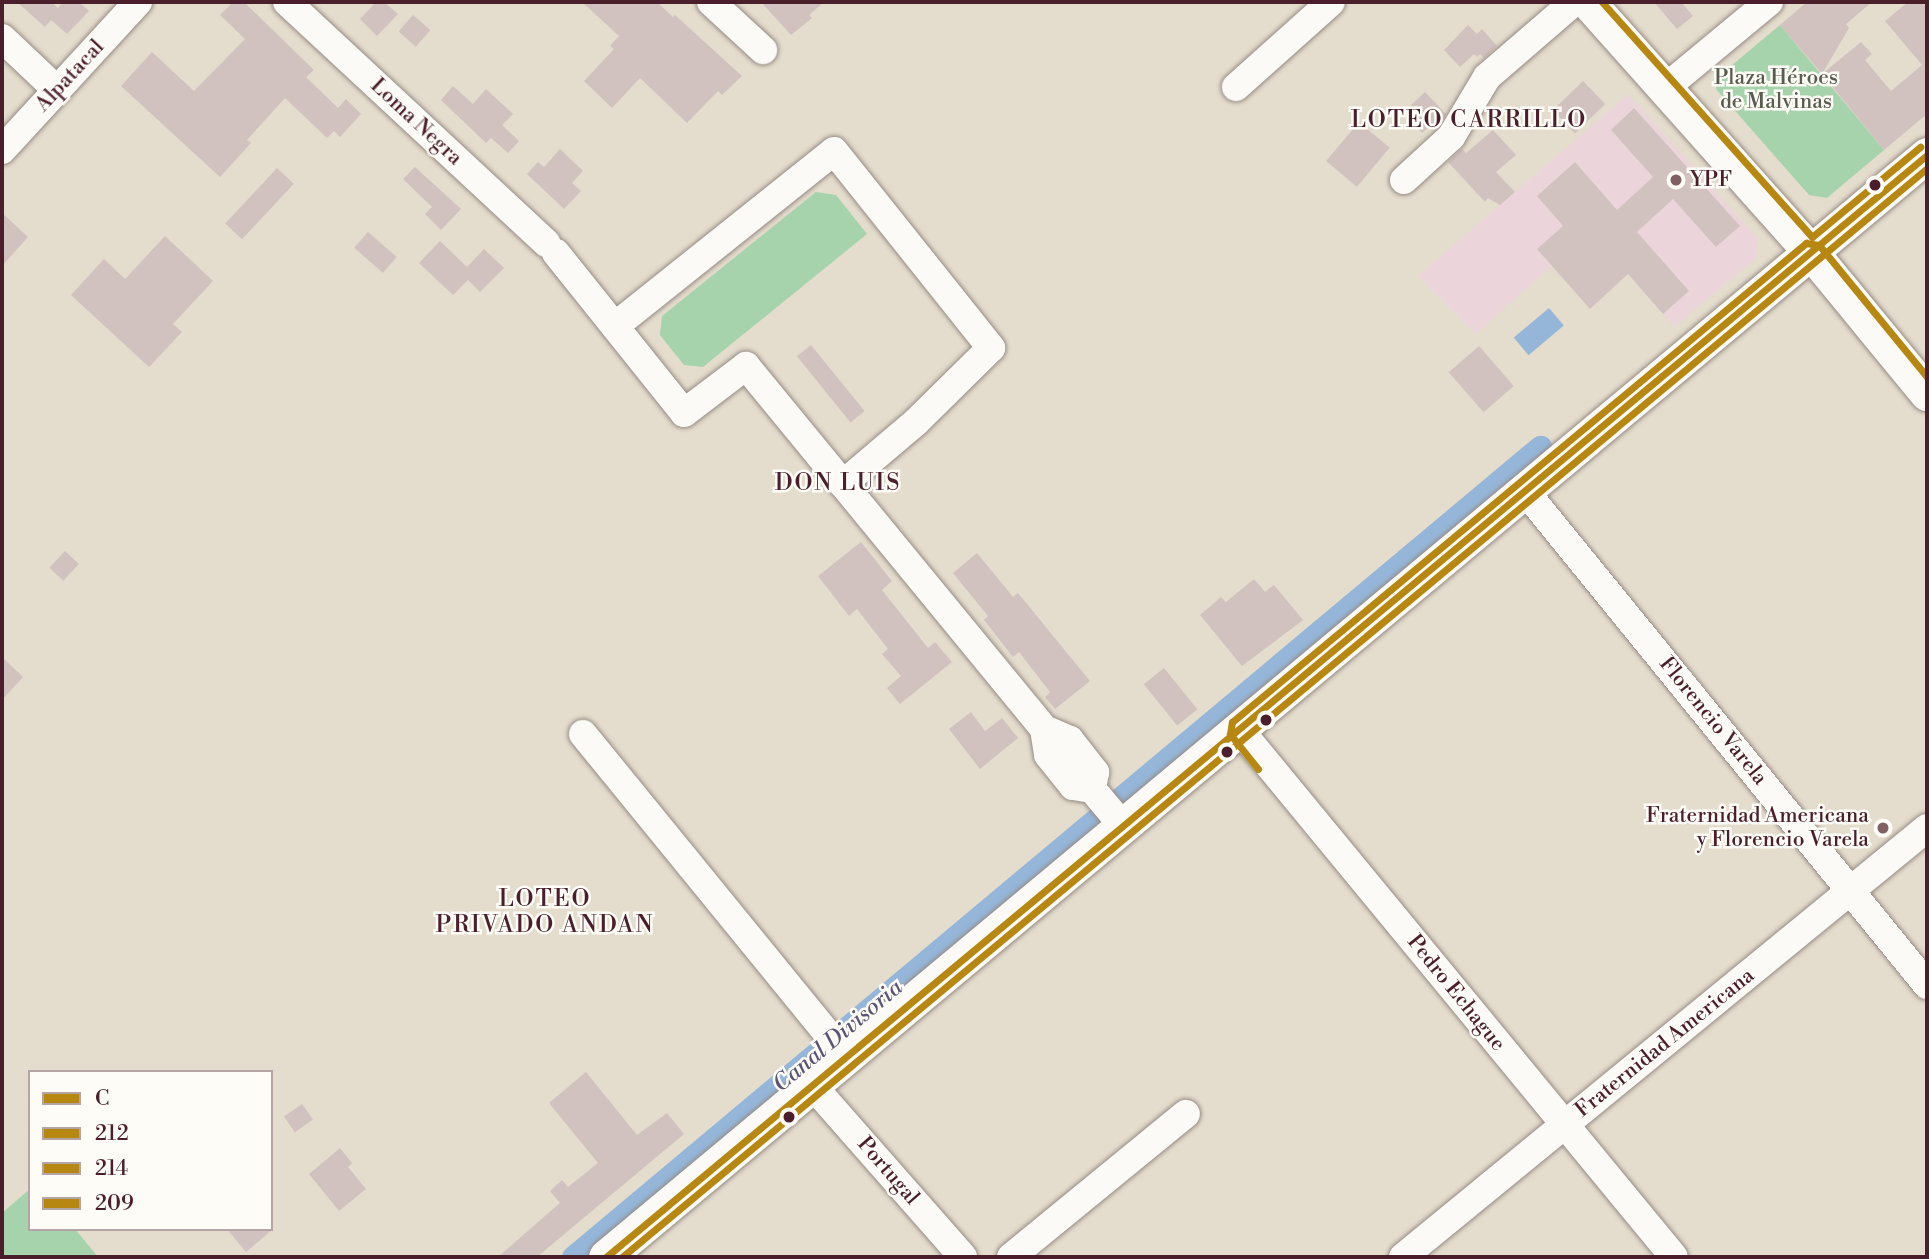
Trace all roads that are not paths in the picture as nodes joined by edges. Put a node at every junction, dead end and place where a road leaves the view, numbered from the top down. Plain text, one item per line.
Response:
1 (138, 2) edge
2 (287, 2) edge
3 (711, 2) edge
4 (1331, 2) edge
5 (1574, 2) edge
6 (1588, 2) edge
7 (1769, 2) edge
8 (2, 38) edge
9 (763, 50) dead end
10 (1236, 87) dead end
11 (1665, 88) junction
12 (57, 90) junction
13 (2, 150) edge
14 (1927, 155) edge
15 (1404, 180) dead end
16 (1811, 252) junction
17 (615, 326) junction
18 (1927, 393) edge
19 (843, 484) junction
20 (1525, 491) junction
21 (1239, 729) junction
22 (583, 734) dead end
23 (1123, 826) junction
24 (1927, 828) edge
25 (1851, 891) junction
26 (1927, 985) edge
27 (846, 1057) junction
28 (812, 1085) junction
29 (1186, 1114) dead end
30 (1565, 1125) junction
31 (606, 1257) edge
32 (963, 1257) edge
33 (1011, 1257) edge
34 (1403, 1257) edge
35 (1674, 1257) edge

1 - 12 street, Alpatacal
2 - 17 street, Loma Negra
3 - 9 street
4 - 10 street
5 - 15 street
6 - 11 main road
7 - 11 street
8 - 12 street
11 - 16 main road
12 - 13 street, Alpatacal
14 - 16 main road
16 - 18 main road
16 - 20 main road
17 - 19 street, Loma Negra
17 - 19 street
19 - 23 street
20 - 21 main road
20 - 25 street, Florencio Varela
21 - 23 main road
21 - 30 street, Pedro Echague
22 - 27 street
23 - 27 main road
24 - 25 street, Fraternidad Americana
25 - 26 street, Florencio Varela
25 - 30 street, Fraternidad Americana
27 - 28 main road
28 - 31 main road
28 - 32 street, Portugal
29 - 33 street
30 - 34 street, Fraternidad Americana
30 - 35 street, Pedro Echague

